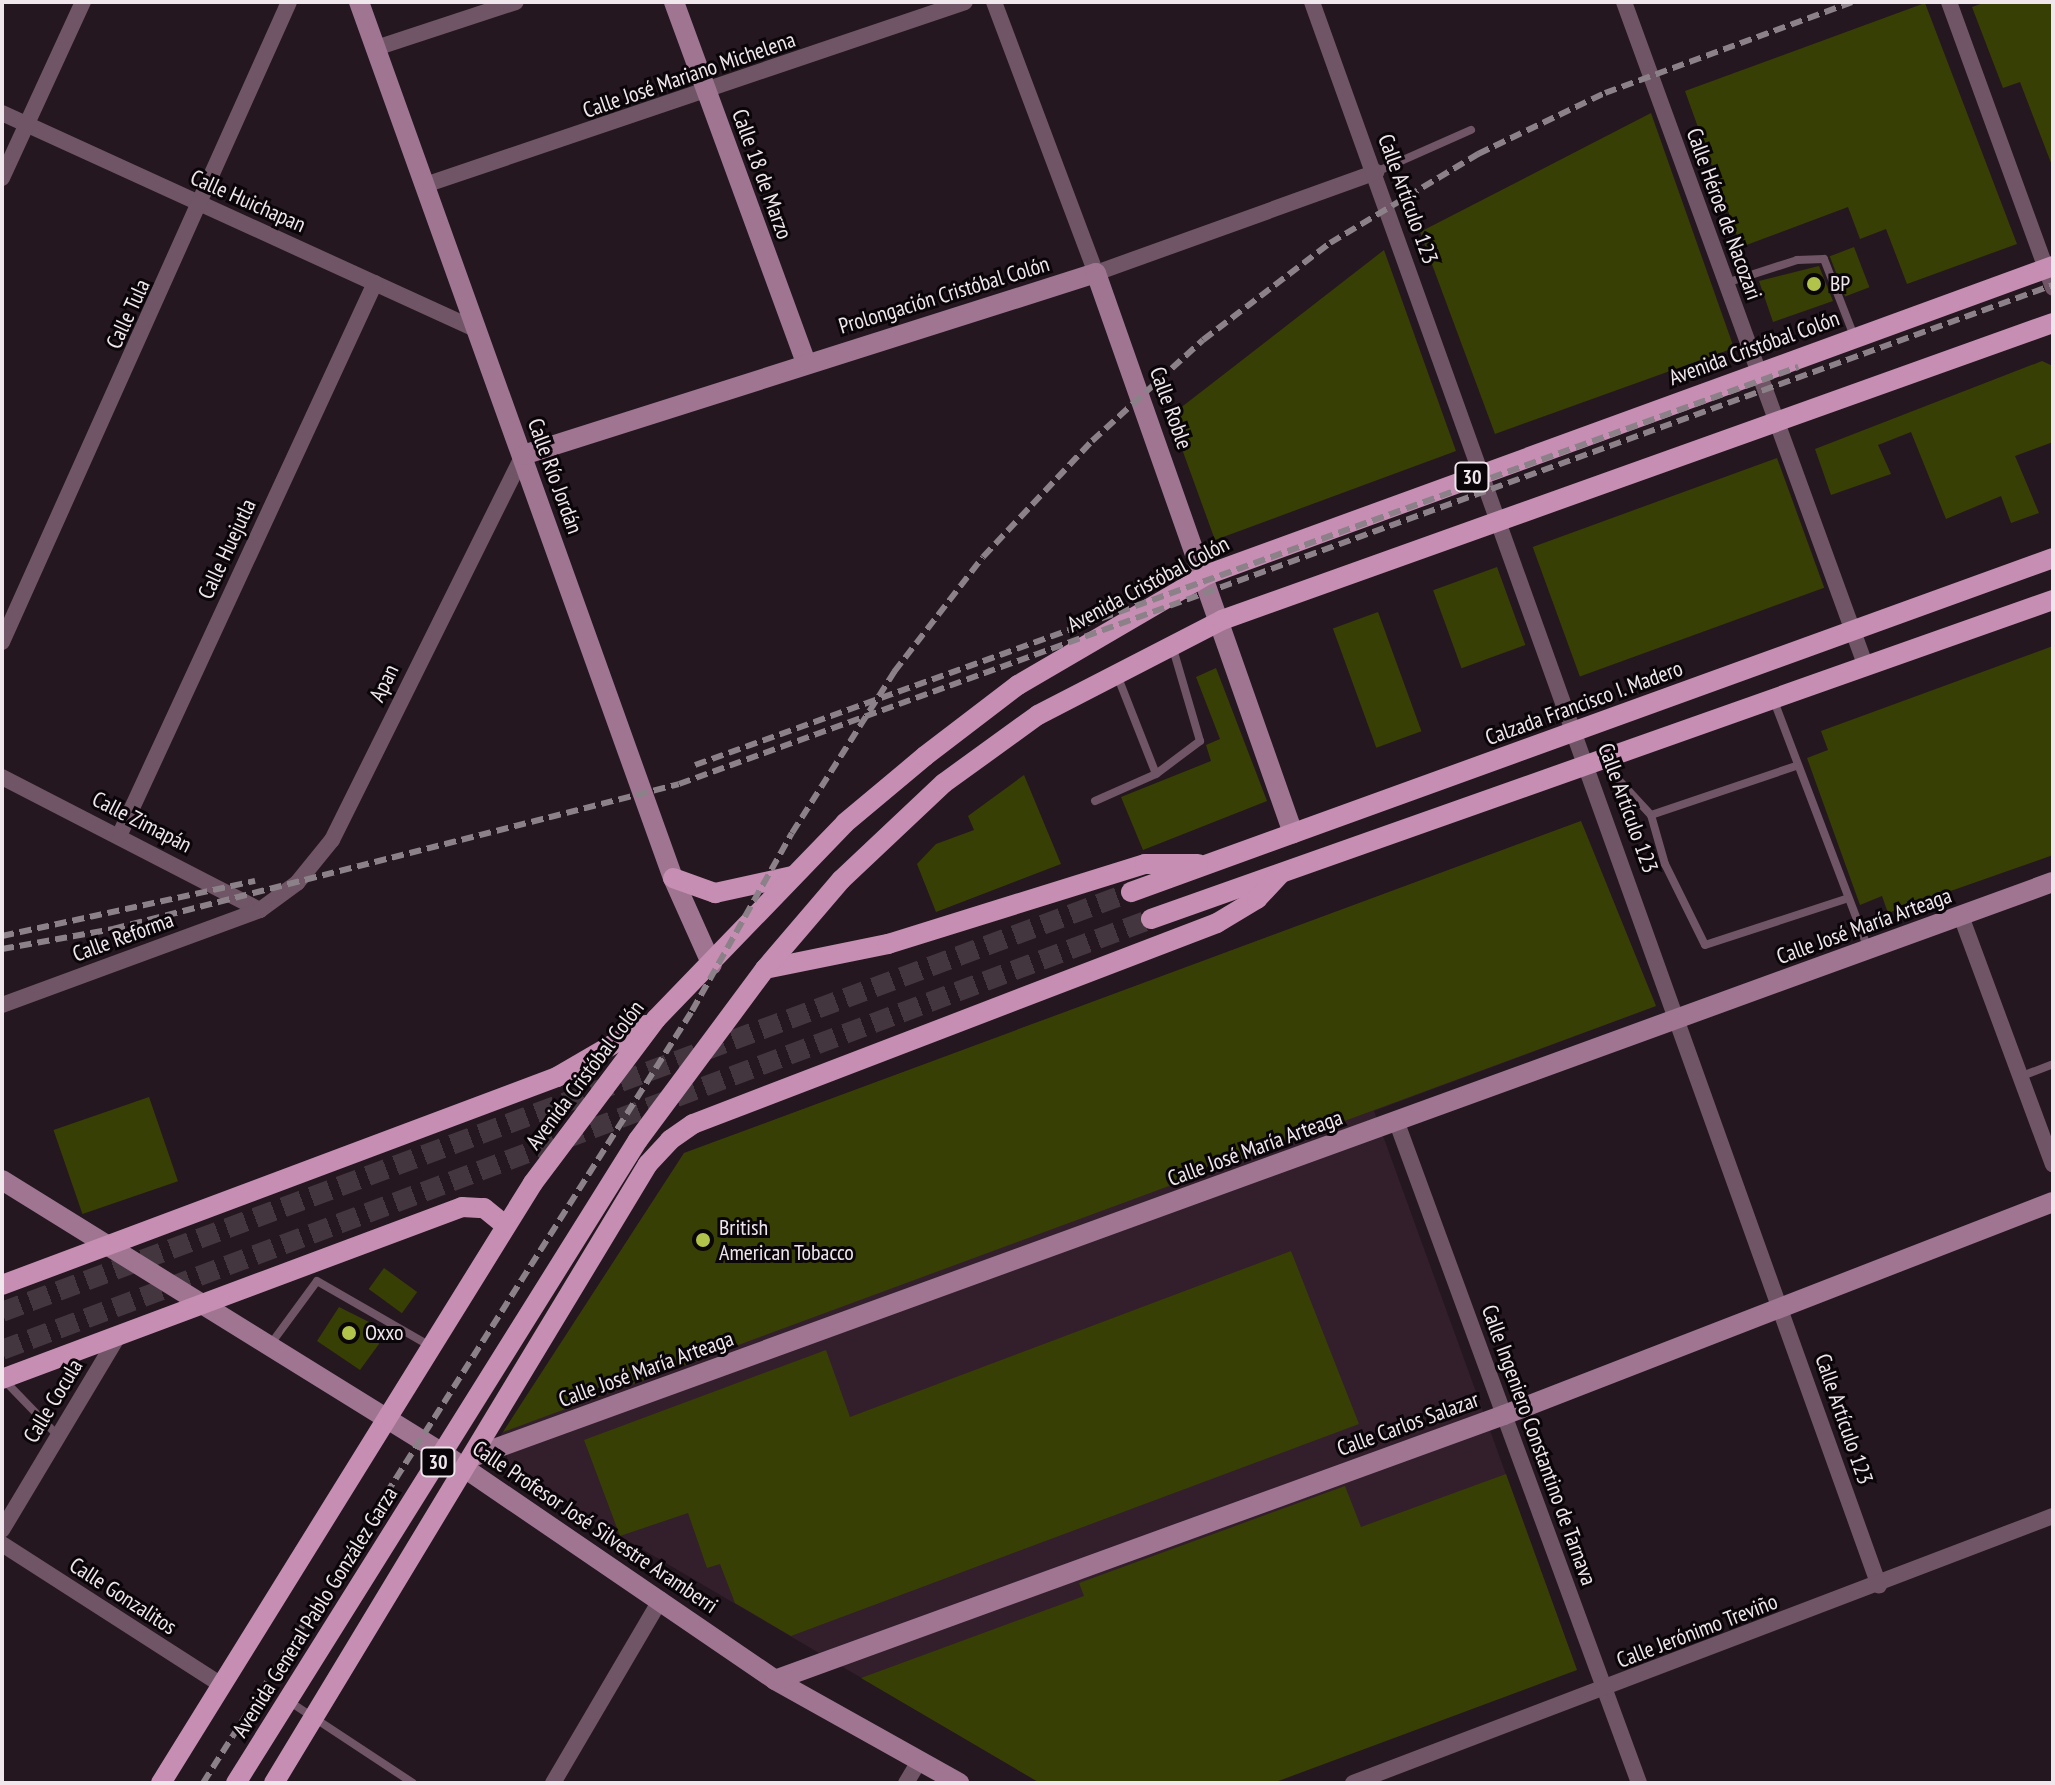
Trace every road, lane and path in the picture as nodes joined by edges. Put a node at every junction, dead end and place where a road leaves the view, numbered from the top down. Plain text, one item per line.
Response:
1 (83, 2) edge
2 (289, 2) edge
3 (359, 2) edge
4 (516, 2) edge
5 (674, 2) edge
6 (965, 2) edge
7 (994, 2) edge
8 (1312, 2) edge
9 (1624, 2) edge
10 (1949, 2) edge
11 (376, 48) junction
12 (707, 94) junction
13 (2, 113) edge
14 (26, 125) junction
15 (1471, 130) dead end
16 (1376, 172) junction
17 (2, 178) edge
18 (425, 185) junction
19 (203, 205) junction
20 (2049, 267) edge
21 (1096, 273) junction
22 (375, 283) junction
23 (1726, 283) junction
24 (2053, 288) edge
25 (2053, 323) edge
26 (475, 329) junction
27 (1855, 337) junction
28 (806, 363) junction
29 (1758, 372) junction
30 (1776, 421) junction
31 (523, 455) junction
32 (1481, 473) junction
33 (1497, 522) junction
34 (2053, 558) edge
35 (1206, 575) junction
36 (2053, 600) edge
37 (1222, 620) junction
38 (1852, 630) junction
39 (2, 642) edge
40 (1171, 642) junction
41 (1866, 667) junction
42 (1115, 670) junction
43 (1774, 701) junction
44 (1577, 731) junction
45 (925, 756) junction
46 (1596, 766) junction
47 (1796, 766) junction
48 (1156, 774) junction
49 (2, 777) edge
50 (944, 783) junction
51 (1095, 801) dead end
52 (1651, 815) junction
53 (1293, 833) junction
54 (120, 834) junction
55 (1206, 864) junction
56 (1281, 873) junction
57 (792, 876) junction
58 (673, 878) junction
59 (2053, 882) edge
60 (1131, 892) tunnel mouth
61 (1846, 899) junction
62 (260, 910) junction
63 (1961, 916) junction
64 (1151, 919) tunnel mouth
65 (1868, 949) junction
66 (712, 965) junction
67 (765, 969) junction
68 (2, 1005) edge
69 (1679, 1018) junction
70 (656, 1019) junction
71 (2053, 1064) edge
72 (2022, 1076) junction
73 (1397, 1123) junction
74 (2053, 1165) edge
75 (2, 1180) edge
76 (533, 1183) joint
77 (2053, 1202) edge
78 (506, 1226) junction
79 (109, 1244) junction
80 (297, 1267) junction
81 (317, 1281) junction
82 (2, 1285) edge
83 (203, 1304) junction
84 (1781, 1308) junction
85 (118, 1336) junction
86 (269, 1345) junction
87 (430, 1346) junction
88 (2, 1378) edge
89 (1504, 1415) junction
90 (385, 1418) junction
91 (58, 1436) junction
92 (444, 1454) junction
93 (469, 1462) junction
94 (2053, 1516) edge
95 (2, 1530) edge
96 (2, 1544) edge
97 (1879, 1586) junction
98 (661, 1599) junction
99 (775, 1680) junction
100 (220, 1684) junction
101 (1605, 1689) junction
102 (285, 1699) junction
103 (314, 1717) junction
104 (920, 1760) junction
105 (161, 1783) edge
106 (236, 1783) edge
107 (274, 1783) edge
108 (413, 1783) edge
109 (553, 1783) edge
110 (906, 1783) edge
111 (959, 1783) edge
112 (1353, 1783) edge
113 (1639, 1783) edge

1 - 14 street
2 - 19 street, Calle Tula
3 - 11 street, Calle Río Jordán
4 - 11 street
5 - 12 street, Calle 18 de Marzo
6 - 12 street, Calle José Mariano Michelena
7 - 21 street, Calle Roble
8 - 16 street, Calle Artículo 123
9 - 23 street, Calle Héroe de Nacozari
10 - 20 street
11 - 18 street, Calle Río Jordán
12 - 18 street, Calle José Mariano Michelena
12 - 28 street, Calle 18 de Marzo
13 - 14 street, Calle Huichapan
14 - 17 street
14 - 19 street, Calle Huichapan
15 - 16 lane
16 - 21 street, Prolongación Cristóbal Colón
16 - 32 street, Calle Artículo 123
18 - 26 street, Calle Río Jordán
19 - 22 street, Calle Huichapan
19 - 39 street, Calle Tula
20 - 24 street
20 - 27 main road, Avenida Cristóbal Colón / 30
21 - 28 street, Prolongación Cristóbal Colón
21 - 35 street, Calle Roble
22 - 26 street, Calle Huichapan
22 - 54 street, Calle Huejutla
23 - 27 lane
23 - 29 street, Calle Héroe de Nacozari
25 - 30 main road, 30
26 - 31 street, Calle Río Jordán
27 - 29 main road, Avenida Cristóbal Colón / 30
28 - 31 street, Prolongación Cristóbal Colón
29 - 30 street, Calle Héroe de Nacozari
29 - 32 main road, Avenida Cristóbal Colón / 30
30 - 33 main road, 30
30 - 38 street, Calle Héroe de Nacozari
31 - 58 street, Calle Río Jordán
31 - 62 street, Apan
32 - 33 street, Calle Artículo 123
32 - 35 main road, Avenida Cristóbal Colón / 30
33 - 37 main road, 30
33 - 44 street, Calle Artículo 123
34 - 38 main road, Calzada Francisco I. Madero
35 - 37 street, Calle Roble
35 - 45 main road, Avenida Cristóbal Colón / 30
36 - 41 main road
37 - 40 main road, 30
37 - 53 street, Calle Roble
38 - 41 street, Calle Héroe de Nacozari
38 - 44 main road, Calzada Francisco I. Madero
40 - 42 main road, 30
40 - 48 lane
41 - 43 main road
42 - 48 lane
42 - 50 main road, 30
43 - 46 main road
43 - 47 lane
44 - 46 street, Calle Artículo 123
44 - 53 main road, Calzada Francisco I. Madero
45 - 50 main road
45 - 57 main road, Avenida Cristóbal Colón / 30
46 - 52 lane
46 - 56 main road
46 - 69 street, Calle Artículo 123
47 - 52 lane
47 - 61 lane
48 - 51 lane
49 - 54 street, Calle Zimapán
50 - 67 main road, 30
52 - 61 lane
53 - 55 main road, Calzada Francisco I. Madero
54 - 62 street, Calle Zimapán
55 - 60 main road, Calzada Francisco I. Madero
55 - 67 main road
56 - 64 main road
56 - 93 main road
57 - 58 main road
57 - 66 main road, Avenida Cristóbal Colón / 30
58 - 66 street, Calle Río Jordán
59 - 63 street, Calle José María Arteaga
61 - 65 lane
62 - 68 street, Calle Reforma
63 - 65 street, Calle José María Arteaga
63 - 72 street
65 - 69 street, Calle José María Arteaga
66 - 70 main road, Avenida Cristóbal Colón / 30
67 - 92 main road, Avenida General Pablo González Garza / 30
69 - 73 street, Calle José María Arteaga
69 - 84 street, Calle Artículo 123
70 - 76 main road, Avenida Cristóbal Colón / 30
70 - 79 main road
71 - 72 lane
72 - 74 street
73 - 89 street, Calle Ingeniero Constantino de Tarnava
73 - 93 street, Calle José María Arteaga
75 - 79 street, Calle Profesor José Silvestre Aramberri
76 - 78 main road, Avenida General Pablo González Garza / 30
77 - 84 street, Calle Carlos Salazar
78 - 80 main road
78 - 87 main road, Avenida General Pablo González Garza / 30
79 - 82 main road
79 - 83 street, Calle Profesor José Silvestre Aramberri
80 - 81 lane
80 - 83 main road
81 - 86 lane
81 - 87 lane
83 - 85 main road
83 - 86 street, Calle Profesor José Silvestre Aramberri
84 - 89 street, Calle Carlos Salazar
84 - 97 street, Calle Artículo 123
85 - 88 main road
85 - 91 street, Calle Cocula
86 - 90 street, Calle Profesor José Silvestre Aramberri
87 - 90 main road, Avenida General Pablo González Garza / 30
88 - 91 lane
89 - 99 street, Calle Carlos Salazar
89 - 101 street, Calle Ingeniero Constantino de Tarnava
90 - 92 street, Calle Profesor José Silvestre Aramberri
90 - 100 main road, Avenida General Pablo González Garza / 30
91 - 95 street, Calle Cocula
92 - 93 street, Calle Profesor José Silvestre Aramberri
92 - 102 main road, Avenida General Pablo González Garza / 30
93 - 98 street, Calle Profesor José Silvestre Aramberri
93 - 103 main road, 30
94 - 97 street, Calle Jerónimo Treviño
96 - 100 street, Calle Gonzalitos
97 - 101 street, Calle Jerónimo Treviño
98 - 99 street, Calle Profesor José Silvestre Aramberri
98 - 109 street
99 - 104 street, Calle Profesor José Silvestre Aramberri
100 - 105 main road, Avenida General Pablo González Garza / 30
101 - 112 street, Calle Jerónimo Treviño
101 - 113 street, Calle Ingeniero Constantino de Tarnava
102 - 103 lane
102 - 106 main road, Avenida General Pablo González Garza / 30
103 - 107 main road, 30
103 - 108 lane
104 - 110 street
104 - 111 street, Calle Profesor José Silvestre Aramberri

